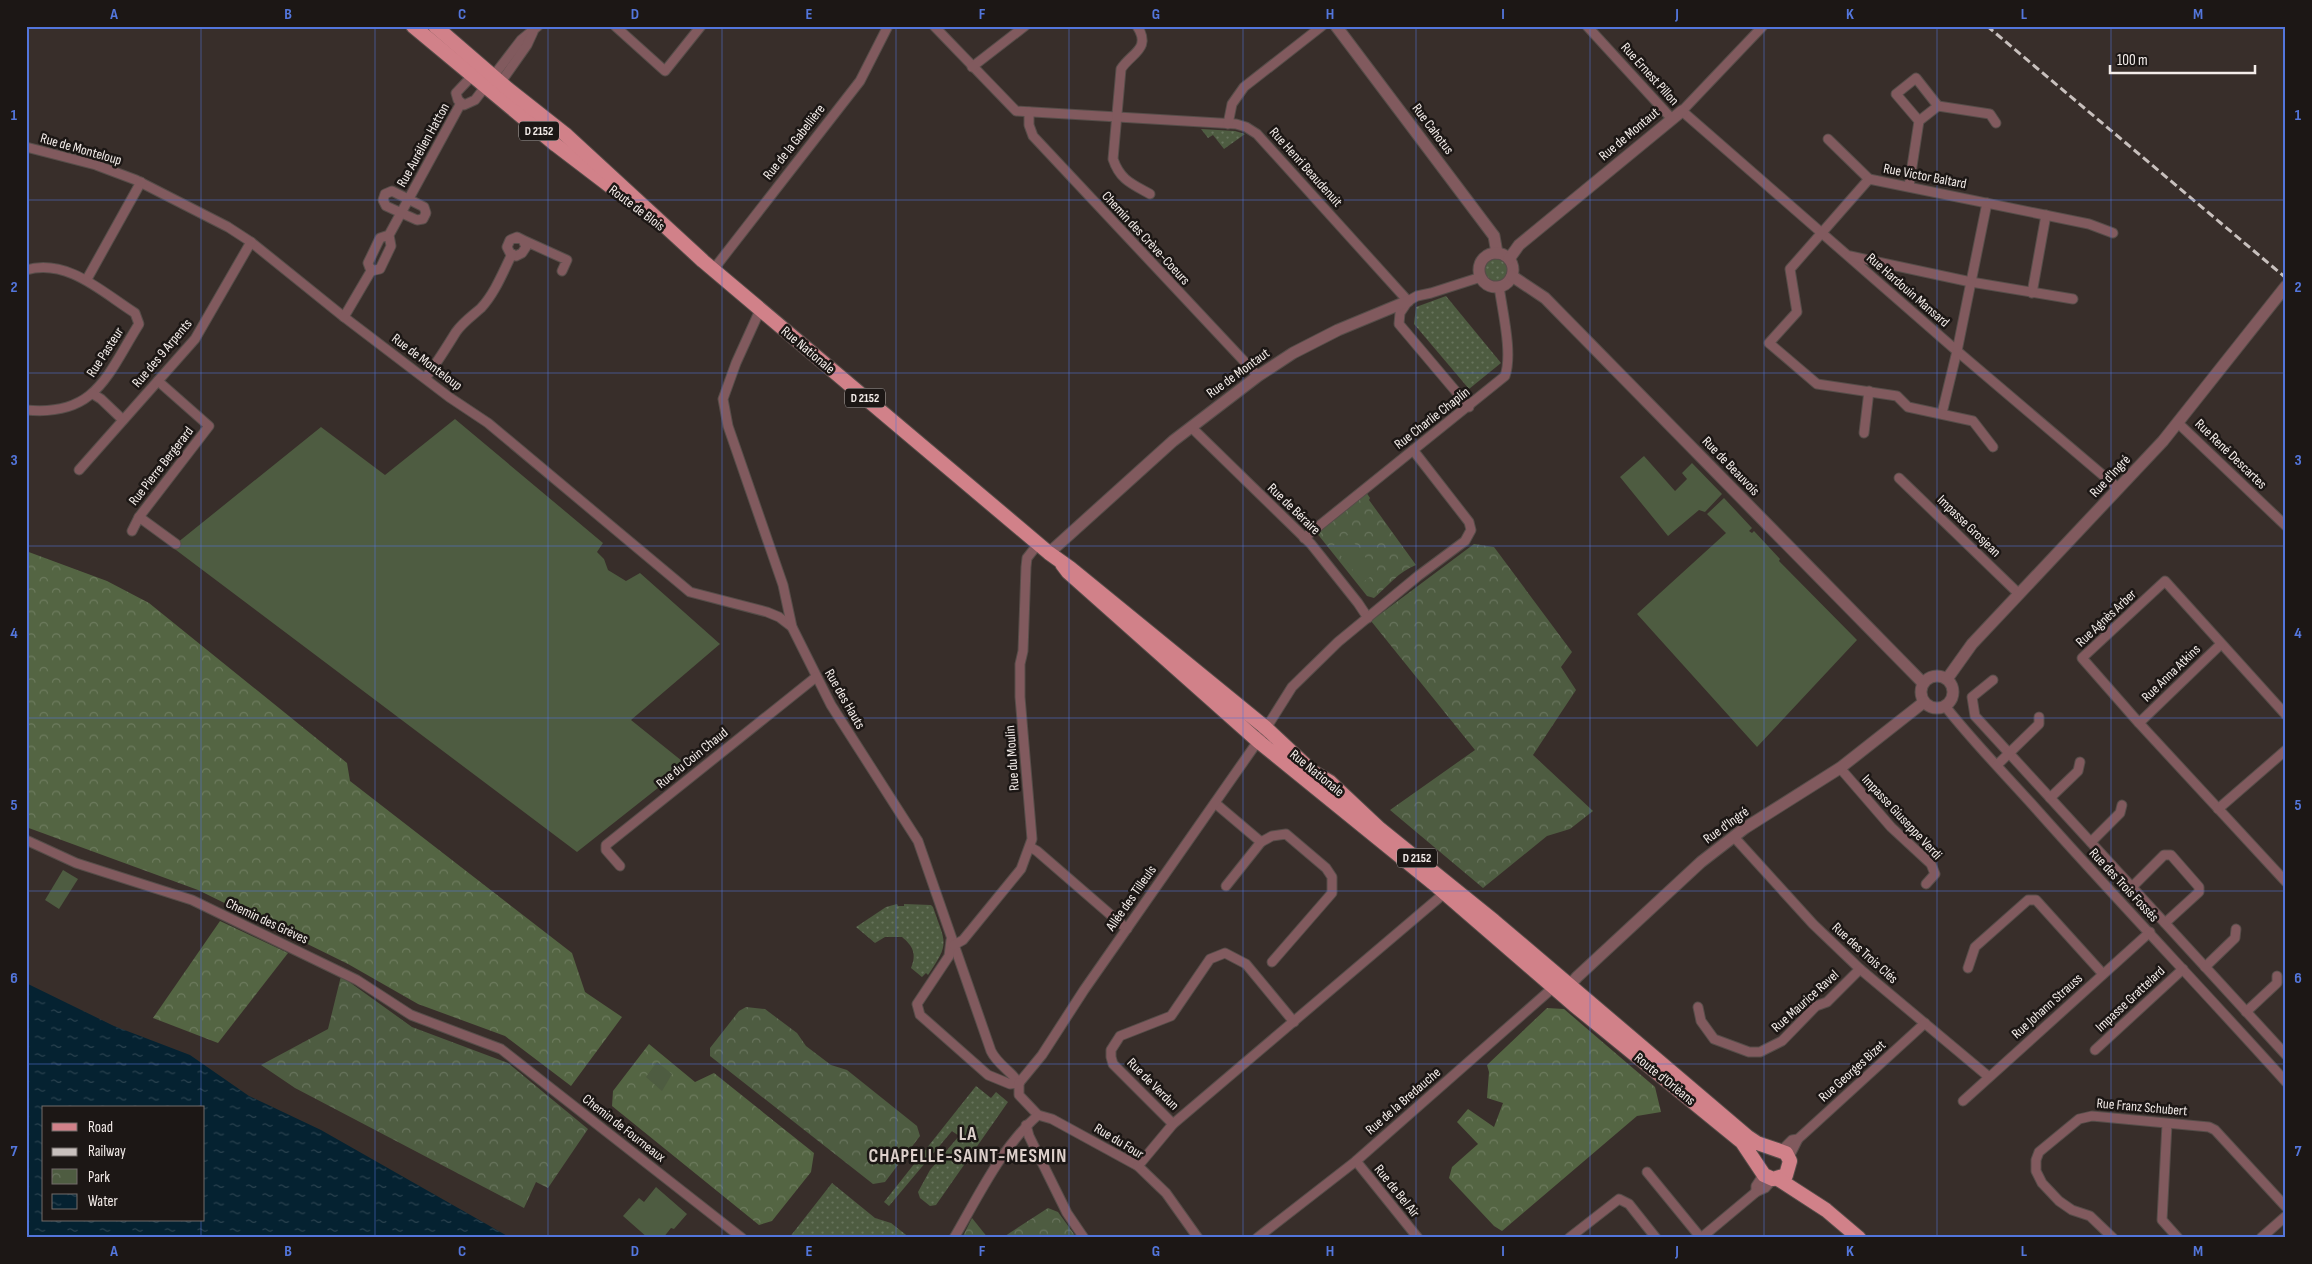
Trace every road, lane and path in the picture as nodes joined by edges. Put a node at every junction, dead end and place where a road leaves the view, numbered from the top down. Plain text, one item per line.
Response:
1 (413, 26) edge
2 (435, 26) edge
3 (615, 26) edge
4 (701, 26) edge
5 (888, 26) edge
6 (934, 26) edge
7 (1025, 26) edge
8 (1137, 26) edge
9 (1322, 26) edge
10 (1587, 26) edge
11 (1763, 26) edge
12 (1338, 27) edge
13 (536, 28) edge
14 (972, 67) junction
15 (473, 75) junction
16 (493, 81) junction
17 (461, 103) junction
18 (1938, 106) junction
19 (1682, 110) junction
20 (1029, 112) junction
21 (1117, 116) junction
22 (1672, 119) junction
23 (1919, 122) junction
24 (1996, 123) dead end
25 (1228, 124) junction
26 (1828, 139) dead end
27 (26, 147) edge
28 (1869, 179) junction
29 (141, 182) junction
30 (1909, 186) junction
31 (1150, 194) dead end
32 (408, 199) junction
33 (1987, 203) junction
34 (401, 213) junction
35 (2046, 215) junction
36 (669, 232) joint
37 (1821, 232) junction
38 (2113, 233) dead end
39 (389, 235) junction
40 (252, 242) junction
41 (1497, 253) junction
42 (1849, 256) junction
43 (1509, 259) junction
44 (26, 270) edge
45 (713, 270) junction
46 (371, 271) junction
47 (562, 271) dead end
48 (1512, 276) junction
49 (1481, 277) junction
50 (87, 279) junction
51 (1971, 282) junction
52 (1499, 286) junction
53 (2286, 286) edge
54 (2032, 293) junction
55 (2073, 299) dead end
56 (1408, 300) junction
57 (760, 310) junction
58 (344, 317) junction
59 (1957, 351) junction
60 (1258, 376) junction
61 (426, 378) junction
62 (158, 381) junction
63 (1869, 391) junction
64 (93, 394) junction
65 (1469, 407) junction
66 (26, 410) edge
67 (1942, 413) junction
68 (123, 420) junction
69 (2178, 423) junction
70 (1192, 427) junction
71 (1864, 433) dead end
72 (1993, 447) dead end
73 (1413, 450) junction
74 (79, 470) dead end
75 (1899, 478) dead end
76 (2118, 488) junction
77 (139, 517) junction
78 (2286, 526) edge
79 (132, 531) dead end
80 (1304, 538) junction
81 (176, 544) dead end
82 (1038, 544) junction
83 (1049, 554) junction
84 (1062, 564) junction
85 (2019, 594) junction
86 (1368, 618) junction
87 (792, 627) junction
88 (2221, 644) junction
89 (816, 677) junction
90 (1946, 679) junction
91 (1993, 680) dead end
92 (1923, 683) junction
93 (1924, 702) junction
94 (1945, 706) junction
95 (2286, 715) edge
96 (2039, 717) dead end
97 (2139, 723) junction
98 (1266, 728) junction
99 (1258, 741) junction
100 (2286, 750) edge
101 (2009, 754) junction
102 (2080, 762) dead end
103 (1997, 765) junction
104 (1840, 768) junction
105 (2050, 798) junction
106 (1215, 803) junction
107 (2122, 805) dead end
108 (2218, 810) junction
109 (1734, 837) junction
110 (26, 840) edge
111 (1261, 842) junction
112 (2091, 842) junction
113 (1030, 847) junction
114 (620, 866) dead end
115 (2286, 882) edge
116 (1926, 884) dead end
117 (1226, 886) dead end
118 (2132, 887) junction
119 (1448, 890) junction
120 (2165, 923) junction
121 (1127, 929) junction
122 (2236, 929) dead end
123 (2150, 932) junction
124 (953, 943) junction
125 (1272, 962) dead end
126 (961, 967) junction
127 (2205, 967) junction
128 (1968, 968) dead end
129 (941, 969) junction
130 (1860, 969) junction
131 (2183, 969) junction
132 (2103, 974) junction
133 (2277, 976) dead end
134 (1562, 986) junction
135 (1698, 1008) dead end
136 (2246, 1012) junction
137 (1294, 1022) junction
138 (1925, 1023) junction
139 (488, 1044) joint
140 (2095, 1050) dead end
141 (2286, 1056) edge
142 (2274, 1069) junction
143 (1989, 1077) junction
144 (2286, 1082) edge
145 (1019, 1083) junction
146 (1963, 1101) dead end
147 (1038, 1115) junction
148 (1173, 1124) junction
149 (2167, 1124) junction
150 (1026, 1126) junction
151 (1784, 1155) junction
152 (1356, 1161) junction
153 (1138, 1166) junction
154 (1647, 1172) dead end
155 (1769, 1176) junction
156 (2286, 1207) edge
157 (1826, 1210) junction
158 (2286, 1216) edge
159 (1703, 1237) edge
160 (742, 1238) edge
161 (954, 1238) edge
162 (1084, 1238) edge
163 (1198, 1238) edge
164 (1257, 1238) edge
165 (1418, 1238) edge
166 (1569, 1238) edge
167 (1656, 1238) edge
168 (1860, 1238) edge
169 (2112, 1238) edge
170 (2178, 1238) edge
171 (2261, 1238) edge

1 - 15 main road, Route de Blois / D 2152
2 - 16 main road, Route de Blois / D 2152
3 - 4 street
5 - 45 street, Rue de la Gabellière
6 - 14 street, Rue Henri Beaudenuit
7 - 14 street
8 - 21 street
9 - 25 street
10 - 22 street, Rue Ernest Pillon
11 - 19 street, Rue de Montaut
12 - 41 street, Rue Cahotus
13 - 16 street
14 - 20 street, Rue Henri Beaudenuit
15 - 16 main road, Route de Blois / D 2152
15 - 17 street, Rue Aurélien Hatton
16 - 17 street, Rue Aurélien Hatton
16 - 36 main road, Route de Blois / D 2152
17 - 32 street, Rue Aurélien Hatton
18 - 23 street
18 - 23 street
18 - 24 street
19 - 22 street, Rue de Montaut
19 - 37 street, Rue Hardouin Mansard
20 - 21 street, Rue Henri Beaudenuit
20 - 60 street, Chemin des Crève-Coeurs
21 - 25 street, Rue Henri Beaudenuit
21 - 31 street
22 - 43 street, Rue de Montaut
23 - 30 street
25 - 56 street, Rue Henri Beaudenuit
26 - 28 street
27 - 29 street, Rue de Monteloup
28 - 30 street, Rue Victor Baltard
28 - 37 street, Rue Victor Baltard
29 - 40 street, Rue de Monteloup
29 - 50 street
30 - 33 street, Rue Victor Baltard
32 - 34 street, Rue Aurélien Hatton
32 - 34 street, Rue Aurélien Hatton
32 - 34 street, Rue Aurélien Hatton
33 - 35 street, Rue Victor Baltard
33 - 51 street
34 - 39 street, Rue Aurélien Hatton
35 - 38 street, Rue Victor Baltard
35 - 54 street
36 - 45 main road, Rue Nationale / D 2152
37 - 42 street, Rue Hardouin Mansard
37 - 63 street, Rue Victor Baltard
39 - 46 street, Rue Aurélien Hatton
39 - 46 street, Rue Aurélien Hatton
40 - 58 street, Rue de Monteloup
40 - 62 street, Rue des 9 Arpents
41 - 43 street
41 - 49 street
42 - 51 street
42 - 59 street, Rue Hardouin Mansard
43 - 48 street
44 - 50 street, Rue Pasteur
45 - 57 main road, Rue Nationale / D 2152
46 - 58 street, Rue Aurélien Hatton
47 - 61 street
48 - 52 street
48 - 92 street, Rue de Beauvois
49 - 52 street
49 - 56 street, Rue de Montaut
50 - 64 street, Rue Pasteur
51 - 54 street
51 - 59 street
52 - 65 street, Rue Charlie Chaplin
53 - 69 street, Rue d'Ingré
54 - 55 street
56 - 60 street, Rue de Montaut
56 - 65 street
57 - 82 main road, Rue Nationale / D 2152
57 - 87 street, Rue des Hauts
58 - 61 street, Rue de Monteloup
59 - 67 street
59 - 76 street, Rue Hardouin Mansard
60 - 70 street, Rue de Montaut
61 - 87 street, Rue de Monteloup
62 - 68 street, Rue des 9 Arpents
62 - 77 street, Rue Pierre Bergerard
63 - 67 street
63 - 71 street
64 - 66 street, Rue Pasteur
64 - 68 street
65 - 73 street, Rue Charlie Chaplin
67 - 72 street
68 - 74 street, Rue des 9 Arpents
69 - 76 street, Rue d'Ingré
69 - 78 street, Rue René Descartes
70 - 80 street, Rue de Béraire
70 - 83 street, Rue de Montaut
73 - 80 street, Rue Charlie Chaplin
73 - 86 street
75 - 85 street, Impasse Grosjean
76 - 85 street, Rue d'Ingré
77 - 79 street, Rue Pierre Bergerard
77 - 81 street
80 - 86 street, Rue de Béraire
82 - 83 main road, Rue Nationale / D 2152
82 - 113 street, Rue du Moulin
83 - 84 main road, Rue Nationale / D 2152
84 - 98 main road, Rue Nationale / D 2152
84 - 99 main road, Rue Nationale
85 - 90 street, Rue d'Ingré
86 - 98 street
87 - 89 street, Rue des Hauts
88 - 95 street, Rue Agnès Arber
88 - 97 street, Rue Anna Atkins
88 - 97 street, Rue Agnès Arber
89 - 114 street, Rue du Coin Chaud
89 - 124 street, Rue des Hauts
90 - 92 street
90 - 94 street
91 - 101 street
92 - 93 street
93 - 94 street
93 - 104 street, Rue d'Ingré
94 - 103 street, Rue des Trois Fossés
96 - 101 street
97 - 108 street, Rue Agnès Arber
98 - 99 street, Allée des Tilleuls
98 - 119 main road, Rue Nationale / D 2152
99 - 106 street, Allée des Tilleuls
99 - 119 main road, Rue Nationale
100 - 108 street
101 - 103 street
101 - 105 street
102 - 105 street
103 - 123 street, Rue des Trois Fossés
104 - 109 street, Rue d'Ingré
104 - 116 street, Impasse Giuseppe Verdi
105 - 112 street
106 - 111 street
106 - 121 street, Allée des Tilleuls
107 - 112 street
108 - 115 street, Rue Agnès Arber
109 - 130 street, Rue des Trois Clés
109 - 134 street, Rue d'Ingré
110 - 139 street, Chemin des Grèves
111 - 117 street
111 - 125 street
112 - 118 street
113 - 121 street
113 - 124 street, Rue du Moulin
118 - 120 street
118 - 120 street
119 - 134 main road, Rue Nationale / D 2152
119 - 137 street, Rue de Verdun
120 - 127 street
121 - 145 street, Allée des Tilleuls
122 - 127 street
123 - 131 street, Rue des Trois Fossés
123 - 132 street, Rue Johann Strauss
124 - 126 street, Rue des Hauts
124 - 129 street
126 - 129 street
126 - 145 street, Rue des Hauts
127 - 136 street
128 - 132 street
129 - 145 street
130 - 135 street, Rue Maurice Ravel
130 - 138 street, Rue des Trois Clés
131 - 140 street, Impasse Grattelard
131 - 142 street, Rue des Trois Fossés
132 - 143 street, Rue Johann Strauss
133 - 136 street
134 - 151 main road, Route d'Orléans / D 2152
134 - 152 street, Rue de la Bredauche
134 - 155 main road, Route d'Orléans / D 2152
136 - 141 street
137 - 148 street, Rue de Verdun
137 - 148 street, Rue de Verdun
138 - 143 street, Rue des Trois Clés
138 - 151 street, Rue Georges Bizet
139 - 160 street, Chemin de Fourneaux
141 - 142 street
142 - 144 street, Rue des Trois Fossés
143 - 146 street, Rue Johann Strauss
145 - 147 street, Rue du Four
147 - 150 street
147 - 153 street, Rue du Four
148 - 153 street, Rue de Verdun
149 - 156 street, Rue Franz Schubert
149 - 169 street, Rue Franz Schubert
149 - 170 street
150 - 161 street
150 - 162 street
151 - 155 main road
151 - 155 main road
151 - 157 main road, Route d'Orléans / D 2152
152 - 164 street, Rue de la Bredauche
152 - 165 street, Rue de Bel Air
153 - 163 street, Rue du Four
154 - 159 street
155 - 157 main road, Route d'Orléans / D 2152
155 - 159 street
157 - 168 main road, Route d'Orléans / D 2152
158 - 171 street
166 - 167 street

